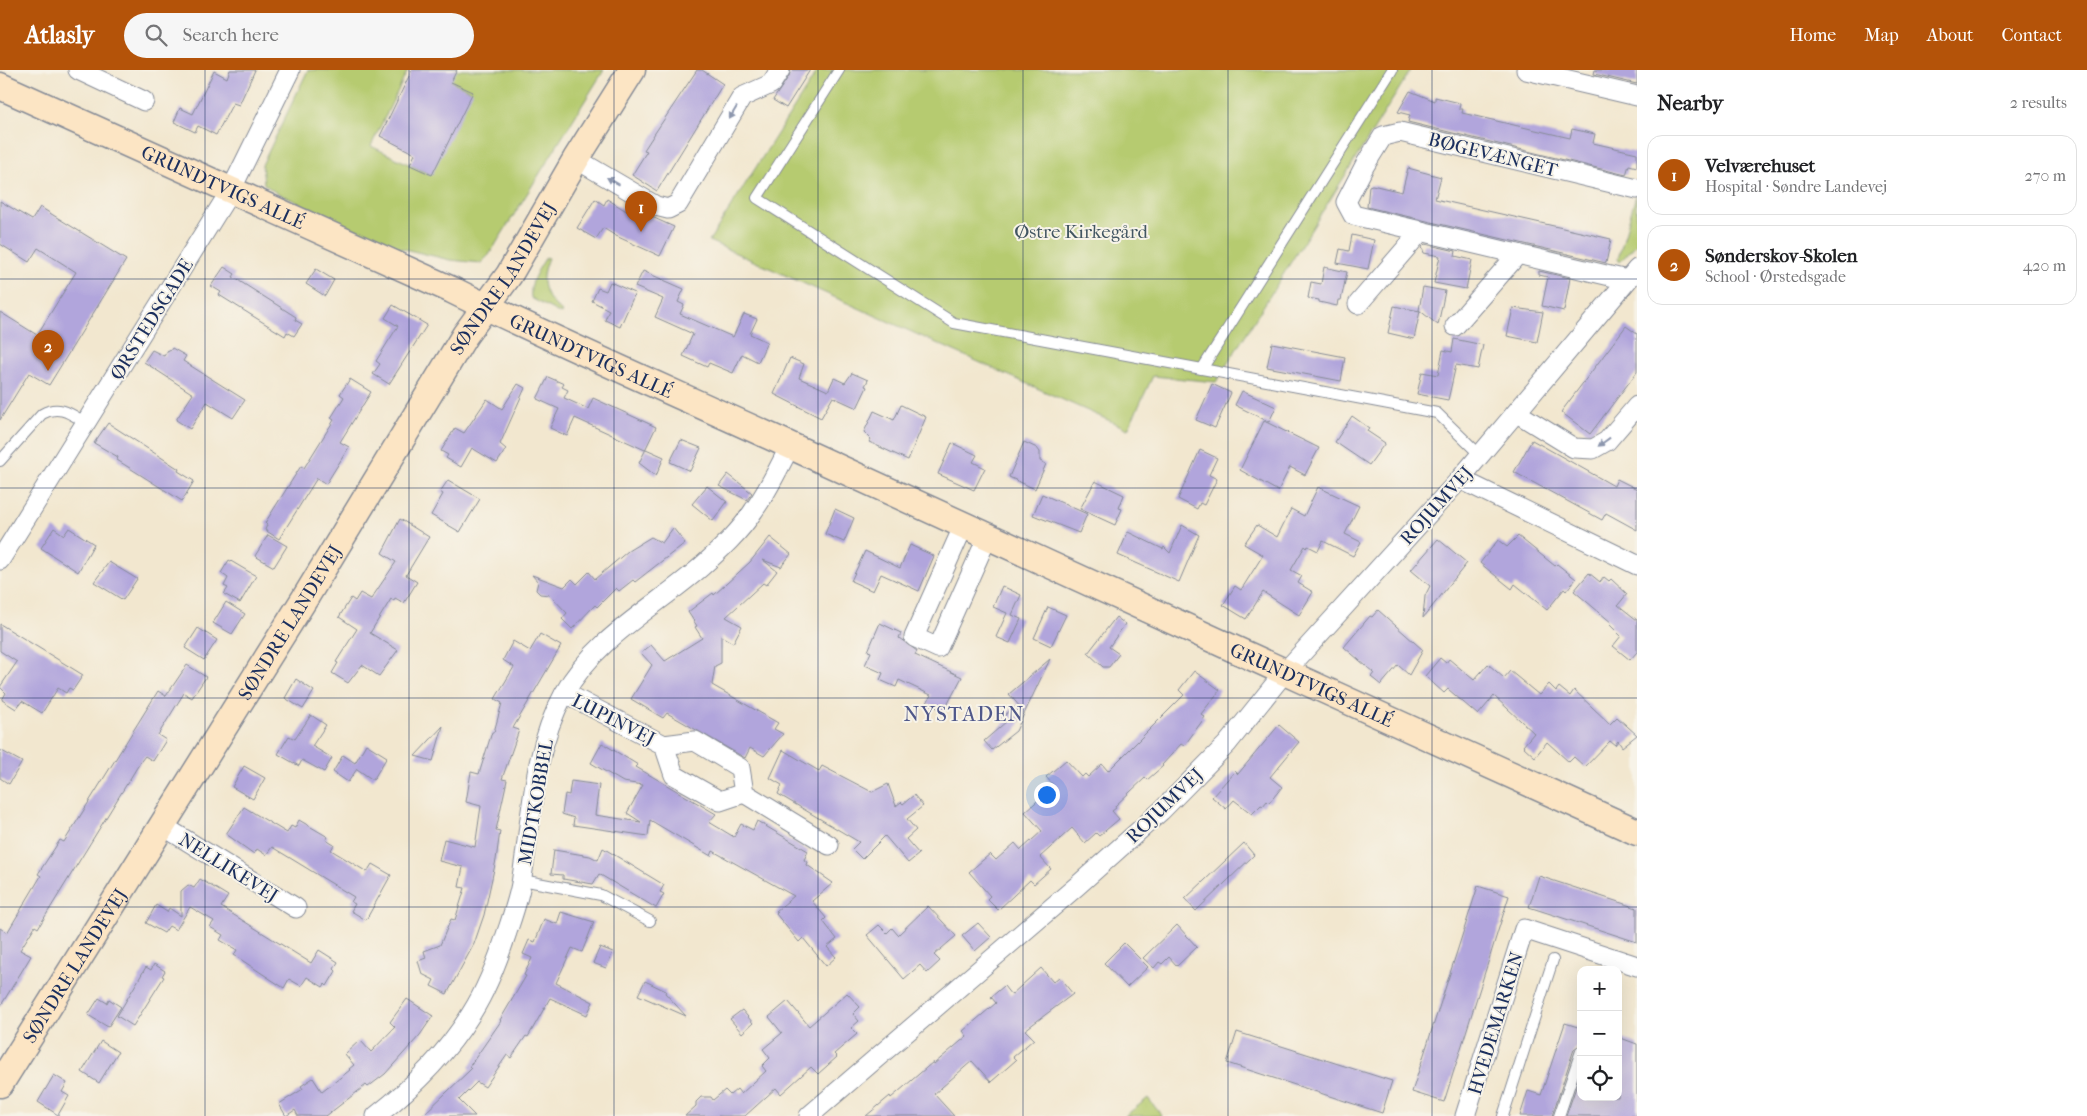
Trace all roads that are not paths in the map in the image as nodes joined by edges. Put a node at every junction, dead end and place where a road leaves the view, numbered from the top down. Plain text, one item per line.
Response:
1 (78, 70) edge
2 (290, 70) edge
3 (632, 70) edge
4 (780, 70) edge
5 (839, 70) edge
6 (1392, 70) edge
7 (1526, 70) edge
8 (0, 86) edge
9 (1637, 96) edge
10 (144, 101) dead end
11 (576, 159) junction
12 (1637, 189) edge
13 (232, 190) junction
14 (1421, 231) junction
15 (1518, 254) junction
16 (1632, 274) edge
17 (1358, 304) dead end
18 (484, 306) junction
19 (1455, 326) dead end
20 (1202, 369) junction
21 (1637, 406) edge
22 (1516, 413) junction
23 (86, 423) junction
24 (790, 446) junction
25 (1480, 455) junction
26 (0, 461) edge
27 (1460, 479) junction
28 (963, 527) junction
29 (987, 538) junction
30 (0, 560) edge
31 (1637, 565) edge
32 (1284, 673) junction
33 (565, 693) junction
34 (664, 745) junction
35 (744, 793) junction
36 (163, 826) junction
37 (1637, 832) edge
38 (829, 845) dead end
39 (522, 880) junction
40 (296, 908) dead end
41 (650, 921) dead end
42 (1553, 960) dead end
43 (1637, 966) edge
44 (1579, 1056) edge
45 (0, 1084) edge
46 (376, 1116) edge
47 (809, 1116) edge
48 (1465, 1116) edge
49 (1503, 1116) edge
50 (1559, 1116) edge

1 - 10 street
2 - 13 street, ØRSTEDSGADE
3 - 11 street, SØNDRE LANDEVEJ
4 -> 11 street
5 - 20 lane, ROJUMVEJ
6 - 20 lane
7 - 9 street
8 - 13 street, GRUNDTVIGS ALLÉ
11 - 18 street, SØNDRE LANDEVEJ
12 - 14 street, BØGEVÆNGET
13 - 18 street, GRUNDTVIGS ALLÉ
13 - 23 street, ØRSTEDSGADE
14 - 15 street
14 - 17 street
15 - 16 street
15 - 19 street
16 - 22 street, ROJUMVEJ
18 - 24 street, GRUNDTVIGS ALLÉ
18 - 36 street, SØNDRE LANDEVEJ
20 - 25 lane, ROJUMVEJ
21 -> 22 street
22 - 25 street, ROJUMVEJ
23 - 26 lane
23 - 30 street, ØRSTEDSGADE
24 - 28 street, GRUNDTVIGS ALLÉ
24 - 33 street, MIDTKOBBEL
25 - 27 street, ROJUMVEJ
27 - 31 street
27 - 32 street, ROJUMVEJ
28 - 29 street, GRUNDTVIGS ALLÉ
28 - 29 street
29 - 32 street, GRUNDTVIGS ALLÉ
32 - 37 street, GRUNDTVIGS ALLÉ
32 - 47 street, ROJUMVEJ
33 - 34 street, LUPINVEJ
33 - 39 street, MIDTKOBBEL
34 - 35 street, LUPINVEJ
34 - 35 street, LUPINVEJ
35 - 38 street
36 - 40 street, NELLIKEVEJ
36 - 45 street, SØNDRE LANDEVEJ
39 - 41 lane
39 - 46 street, MIDTKOBBEL
42 - 49 lane
43 - 48 street, HVEDEMARKEN
44 - 50 lane

